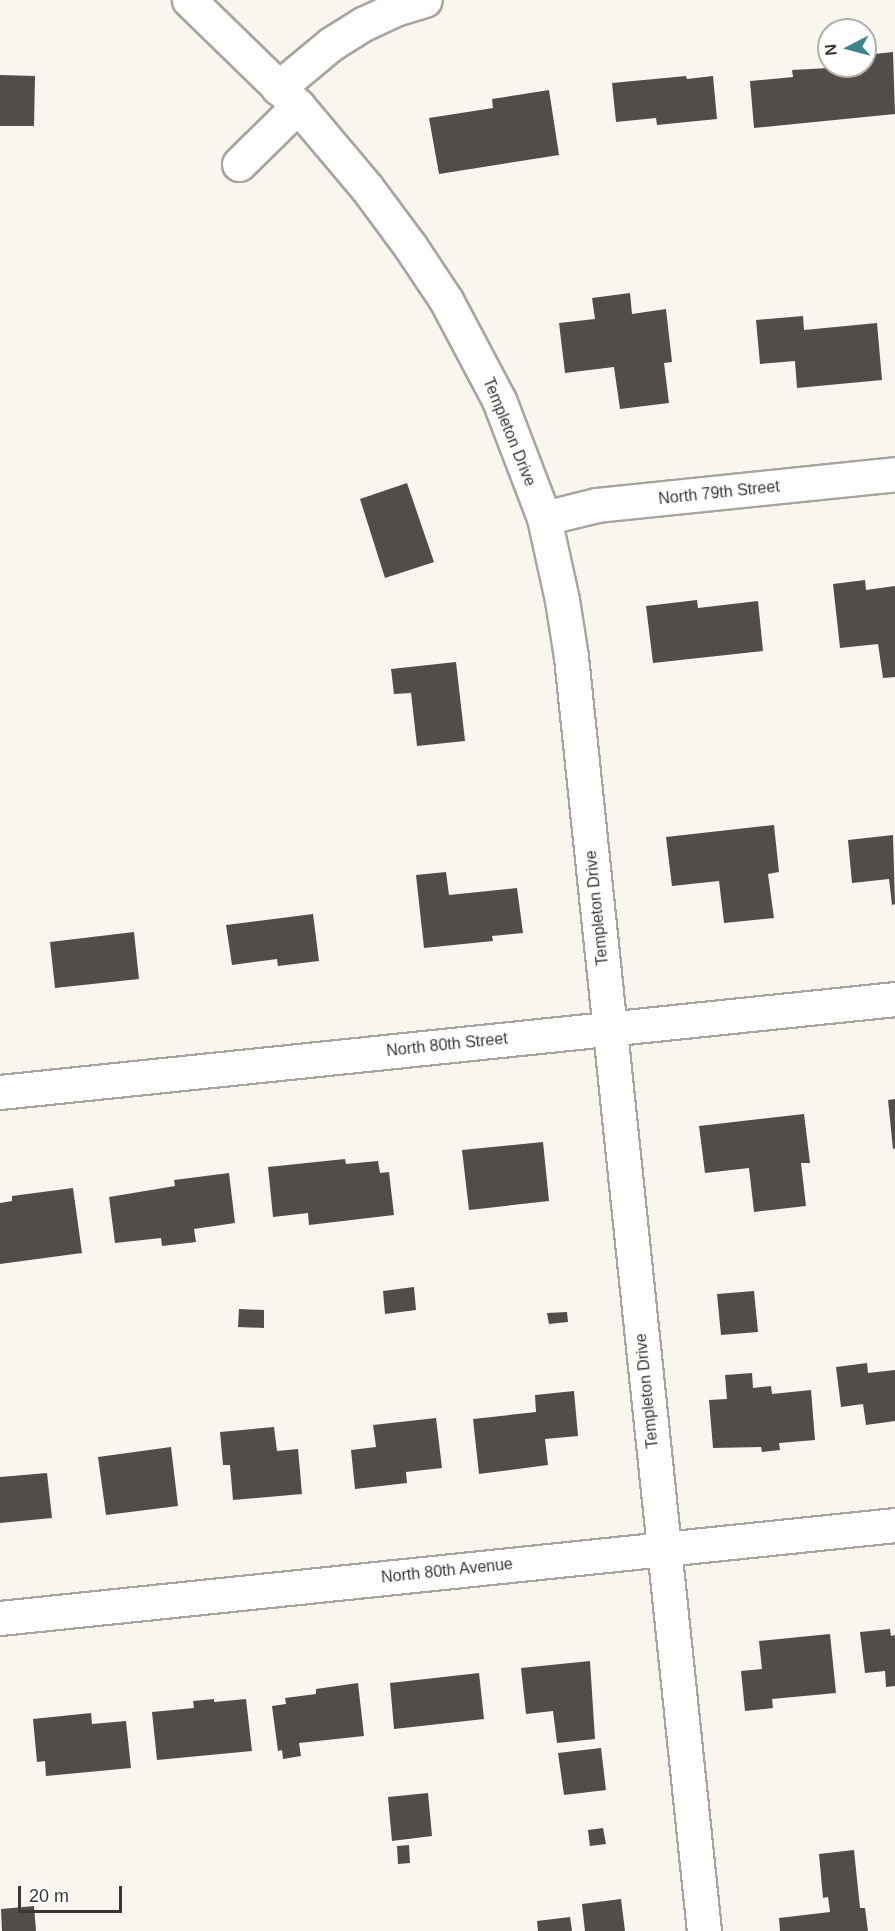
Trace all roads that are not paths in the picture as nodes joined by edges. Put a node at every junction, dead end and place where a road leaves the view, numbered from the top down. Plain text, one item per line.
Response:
1 (189, 0) edge
2 (425, 0) edge
3 (288, 97) junction
4 (239, 164) dead end
5 (895, 474) edge
6 (543, 518) junction
7 (895, 999) edge
8 (609, 1029) junction
9 (0, 1092) edge
10 (895, 1525) edge
11 (663, 1549) junction
12 (0, 1618) edge
13 (704, 1931) edge

1 - 3 street, Templeton Drive
2 - 3 street
3 - 4 street
3 - 6 street, Templeton Drive
5 - 6 street, North 79th Street
6 - 8 street, Templeton Drive
7 - 8 street, North 80th Street
8 - 9 street, North 80th Street
8 - 11 street, Templeton Drive
10 - 11 street, North 80th Avenue
11 - 12 street, North 80th Avenue
11 - 13 street, Templeton Drive

